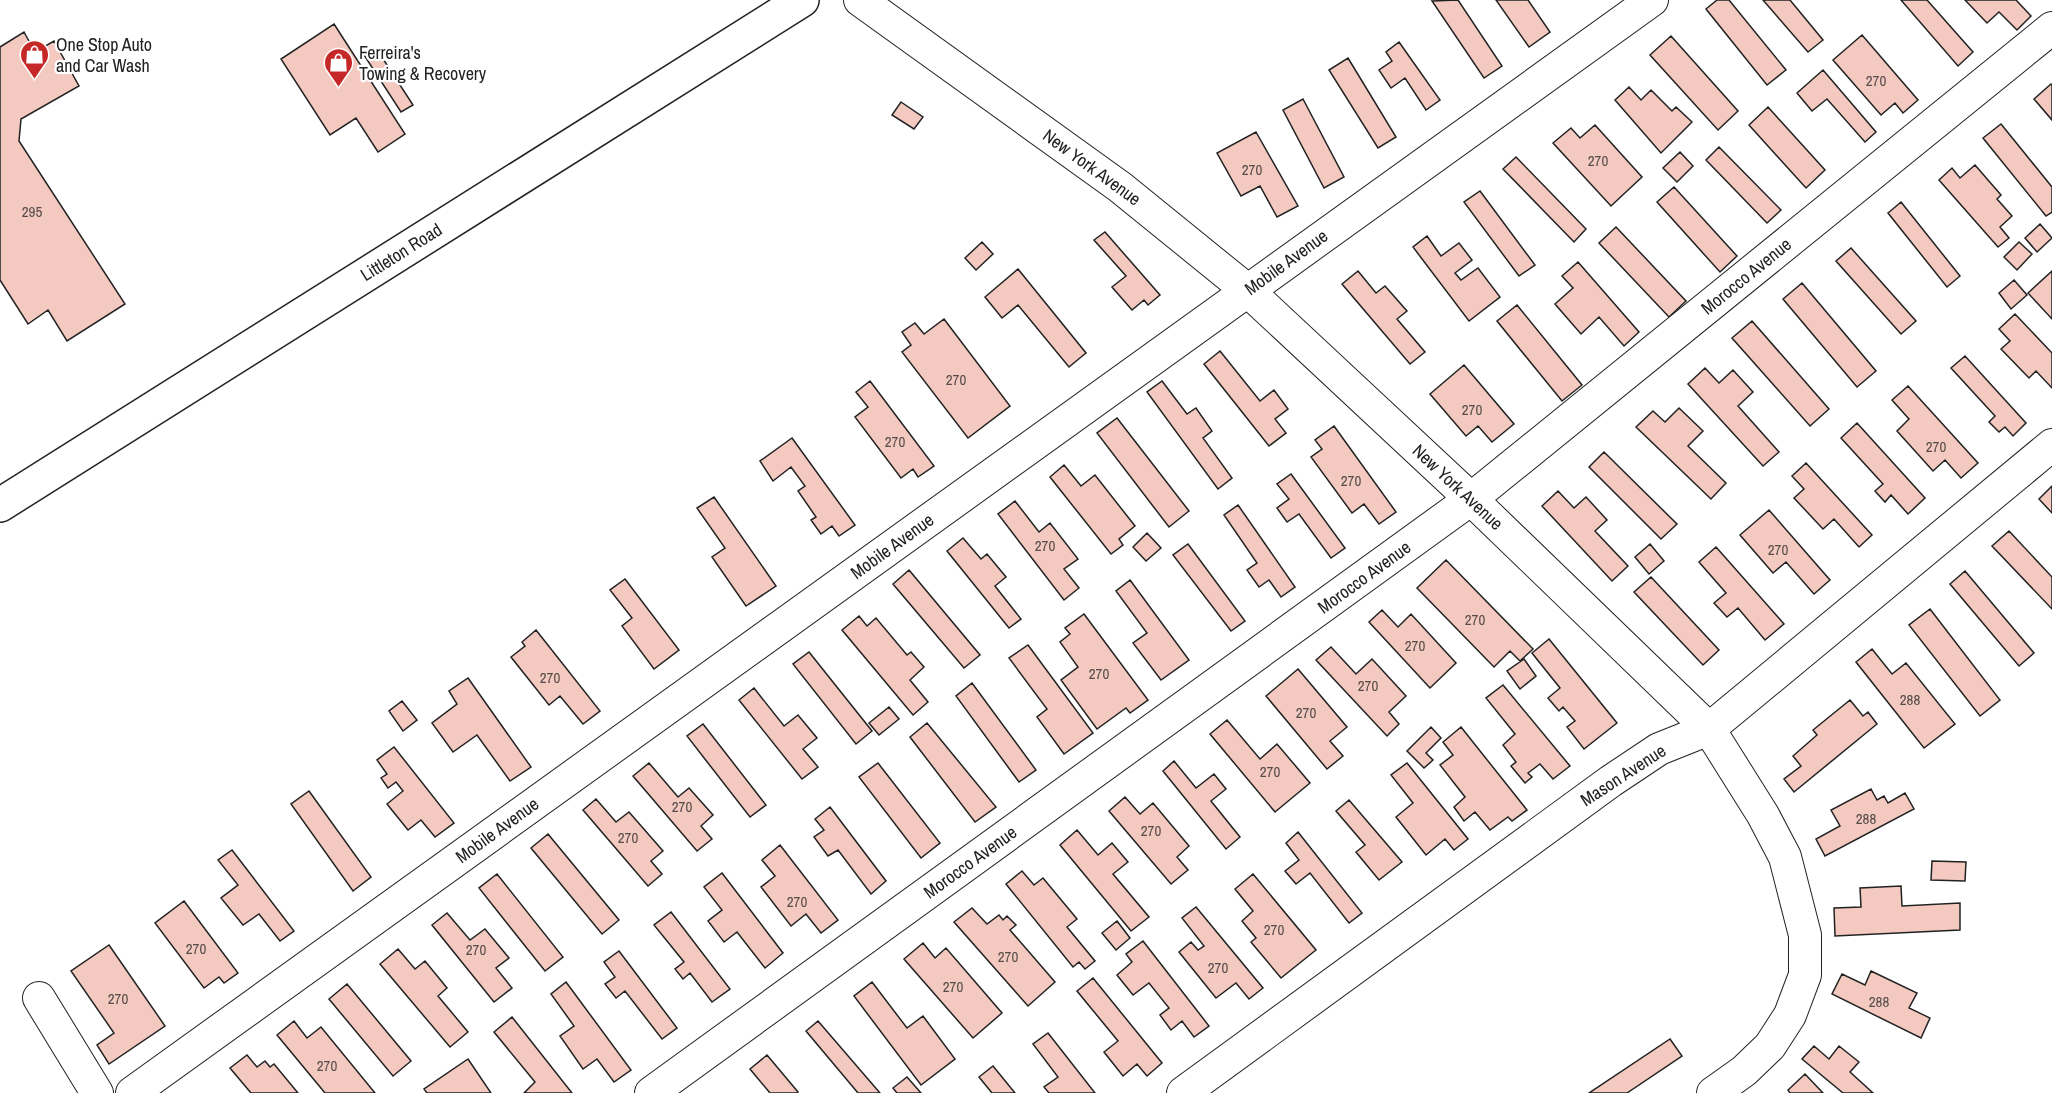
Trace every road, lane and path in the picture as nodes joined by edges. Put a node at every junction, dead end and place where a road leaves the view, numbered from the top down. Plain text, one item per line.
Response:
1 (802, 0) edge
2 (860, 0) edge
3 (1652, 0) edge
4 (2052, 28) edge
5 (1247, 290) junction
6 (2052, 445) edge
7 (1471, 499) junction
8 (0, 505) edge
9 (1709, 729) junction
10 (39, 998) dead end
11 (97, 1093) edge
12 (132, 1093) edge
13 (651, 1093) edge
14 (1183, 1093) edge
15 (1713, 1093) edge

1 - 8 main road, Littleton Road
2 - 5 street, New York Avenue
3 - 5 street, Mobile Avenue
4 - 7 street, Morocco Avenue
5 - 7 street, New York Avenue
5 - 12 street, Mobile Avenue
6 - 9 street, Mason Avenue
7 - 9 street, New York Avenue
7 - 13 street, Morocco Avenue
9 - 14 street, Mason Avenue
9 - 15 street, New York Avenue
10 - 11 street

